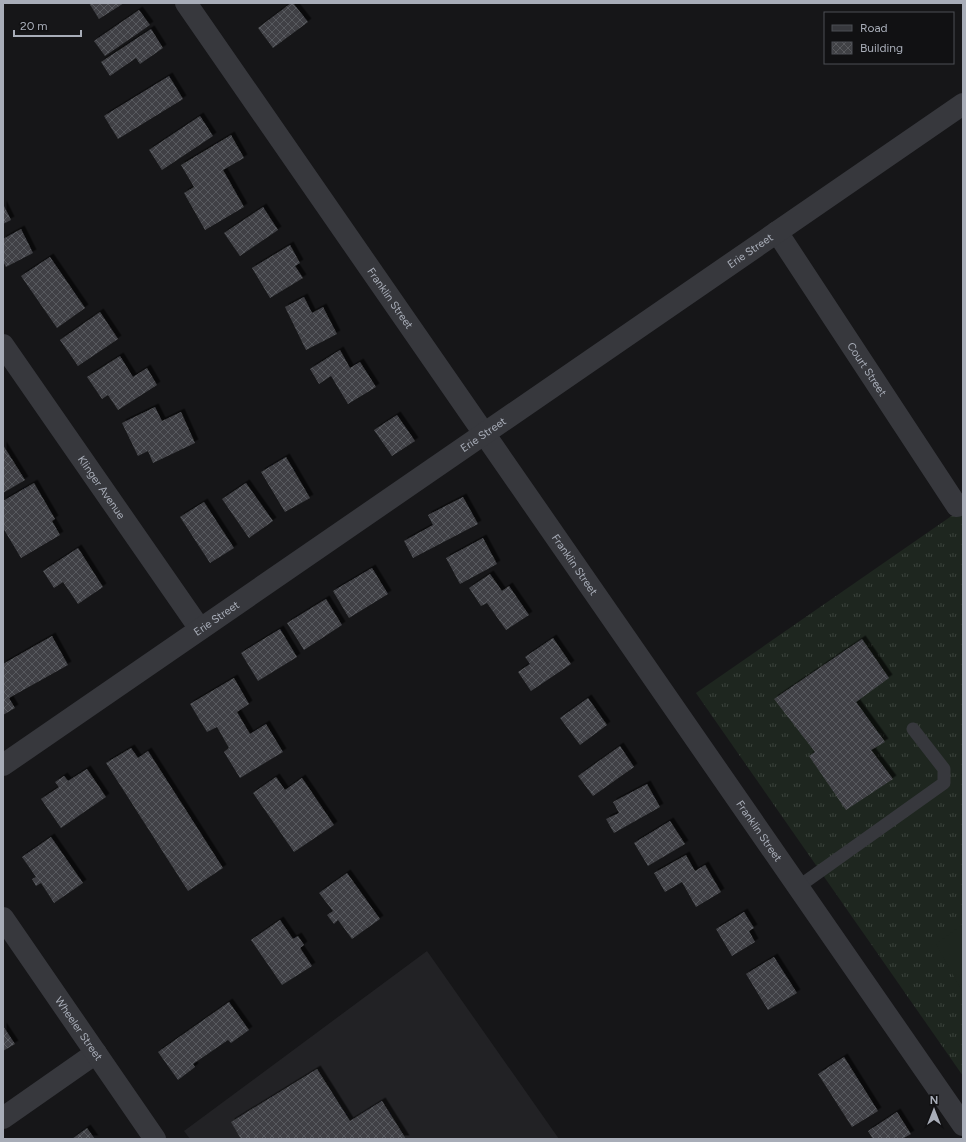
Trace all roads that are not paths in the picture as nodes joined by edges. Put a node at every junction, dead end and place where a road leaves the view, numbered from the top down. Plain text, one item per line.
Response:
1 (186, 3) edge
2 (963, 104) edge
3 (778, 232) junction
4 (3, 345) edge
5 (485, 434) junction
6 (957, 506) dead end
7 (200, 629) junction
8 (913, 729) dead end
9 (3, 765) edge
10 (798, 886) junction
11 (3, 918) edge
12 (96, 1053) junction
13 (3, 1118) edge
14 (963, 1125) edge
15 (155, 1139) edge

1 - 5 street, Franklin Street
2 - 3 street, Erie Street
3 - 5 street, Erie Street
3 - 6 street, Court Street
4 - 7 street, Klinger Avenue
5 - 7 street, Erie Street
5 - 10 street, Franklin Street
7 - 9 street, Erie Street
8 - 10 lane
10 - 14 street, Franklin Street
11 - 12 street, Wheeler Street
12 - 13 street
12 - 15 street, Wheeler Street

